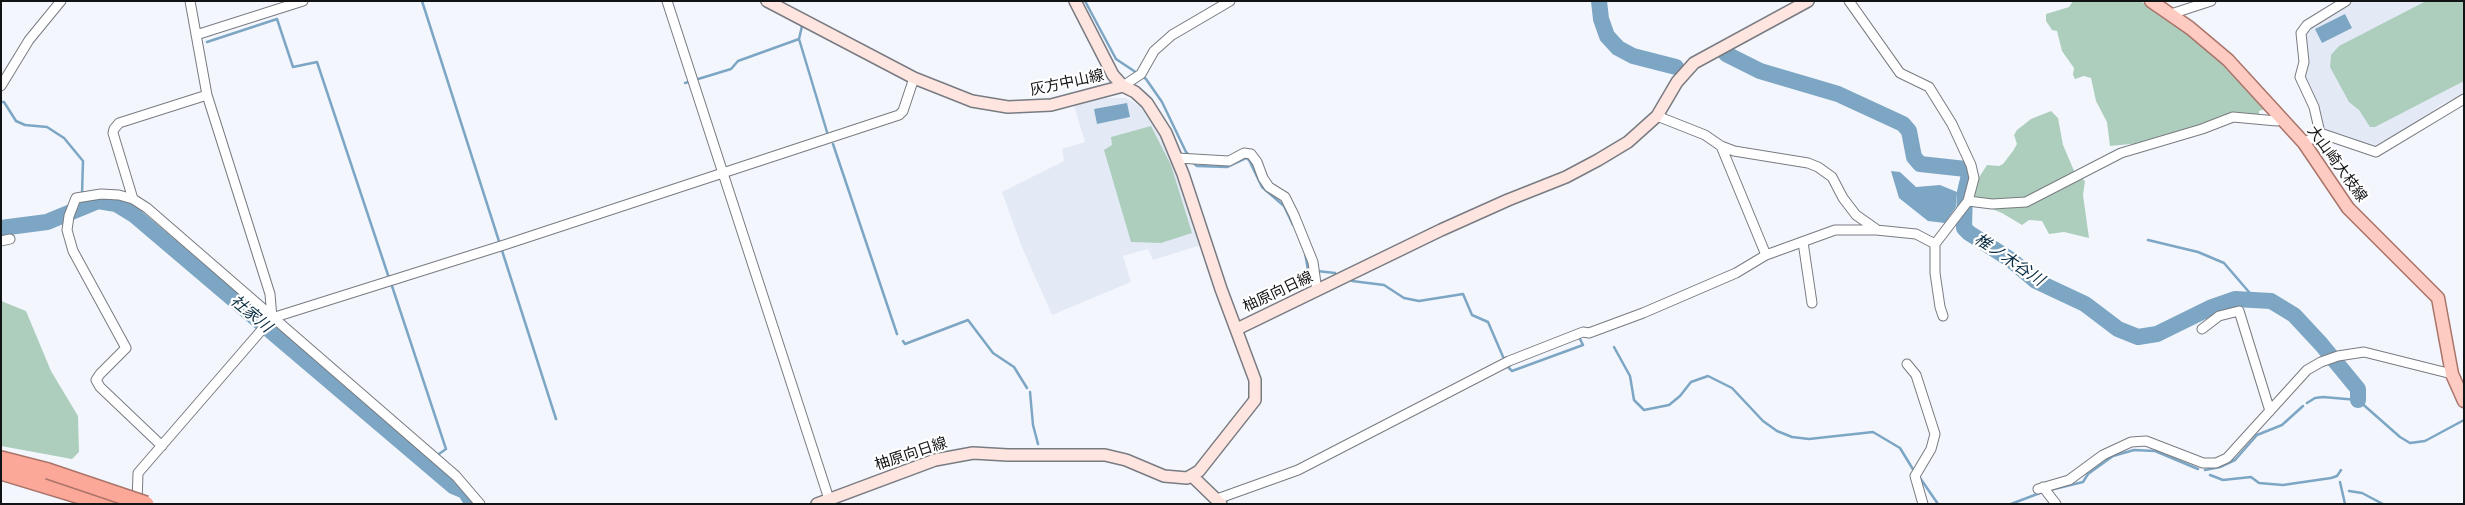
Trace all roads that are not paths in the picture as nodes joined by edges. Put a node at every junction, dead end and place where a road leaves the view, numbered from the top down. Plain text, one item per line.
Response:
1 (61, 1) edge
2 (190, 1) edge
3 (303, 1) edge
4 (667, 1) edge
5 (766, 1) edge
6 (1075, 1) edge
7 (1230, 1) edge
8 (1808, 1) edge
9 (1849, 1) edge
10 (2150, 1) edge
11 (2211, 1) edge
12 (2346, 1) edge
13 (1796, 4) edge
14 (2172, 14) junction
15 (196, 35) junction
16 (914, 78) junction
17 (1, 86) edge
18 (1123, 86) junction
19 (207, 95) junction
20 (2464, 99) edge
21 (1657, 116) junction
22 (2281, 118) junction
23 (2320, 133) junction
24 (2304, 143) junction
25 (1721, 146) junction
26 (1177, 158) junction
27 (722, 172) junction
28 (133, 198) junction
29 (1965, 205) junction
30 (1876, 230) junction
31 (1803, 242) junction
32 (1936, 244) junction
33 (1766, 254) junction
34 (1317, 291) junction
35 (1812, 303) dead end
36 (1944, 316) dead end
37 (272, 318) junction
38 (1237, 328) junction
39 (2202, 329) dead end
40 (1907, 364) dead end
41 (2452, 374) junction
42 (2464, 401) edge
43 (2270, 411) junction
44 (162, 446) junction
45 (1, 459) edge
46 (1, 472) edge
47 (1192, 476) junction
48 (47, 478) junction
49 (829, 499) junction
50 (1219, 501) edge
51 (107, 504) edge
52 (137, 504) edge
53 (146, 504) edge
54 (480, 504) edge
55 (817, 504) edge
56 (1923, 504) edge
57 (2056, 504) edge

1 - 17 street
2 - 15 street
3 - 15 street
4 - 27 street
5 - 16 main road, 灰方中山線
6 - 18 main road
7 - 18 street
8 - 13 main road, 柚原向日線
9 - 29 street
10 - 14 main road, 大山崎大枝線
11 - 14 street
12 - 23 street
13 - 21 main road, 柚原向日線
14 - 22 main road, 大山崎大枝線
15 - 19 street
16 - 18 main road, 灰方中山線
16 - 27 street
18 - 26 main road, 灰方中山線
19 - 28 street
19 - 37 street
20 - 23 street
21 - 25 street
21 - 34 main road, 柚原向日線
22 - 24 main road, 大山崎大枝線
22 - 29 street
23 - 24 street
24 - 41 main road, 大山崎大枝線
25 - 30 street
25 - 33 street
26 - 34 street
26 - 38 main road, 灰方中山線
27 - 37 street
27 - 49 street
28 - 37 street
28 - 44 street
29 - 32 street
30 - 31 street
30 - 32 street
31 - 33 street
31 - 35 street
32 - 36 street
33 - 50 street
34 - 38 main road, 柚原向日線
37 - 44 street
37 - 54 street
38 - 47 main road, 柚原向日線
39 - 43 street
40 - 56 street
41 - 42 main road, 大山崎大枝線
41 - 43 street
43 - 57 street
44 - 52 street
45 - 48 highway
46 - 48 highway
47 - 49 main road, 柚原向日線
47 - 50 main road
48 - 51 highway
48 - 53 highway, bridge
49 - 55 main road, 柚原向日線

